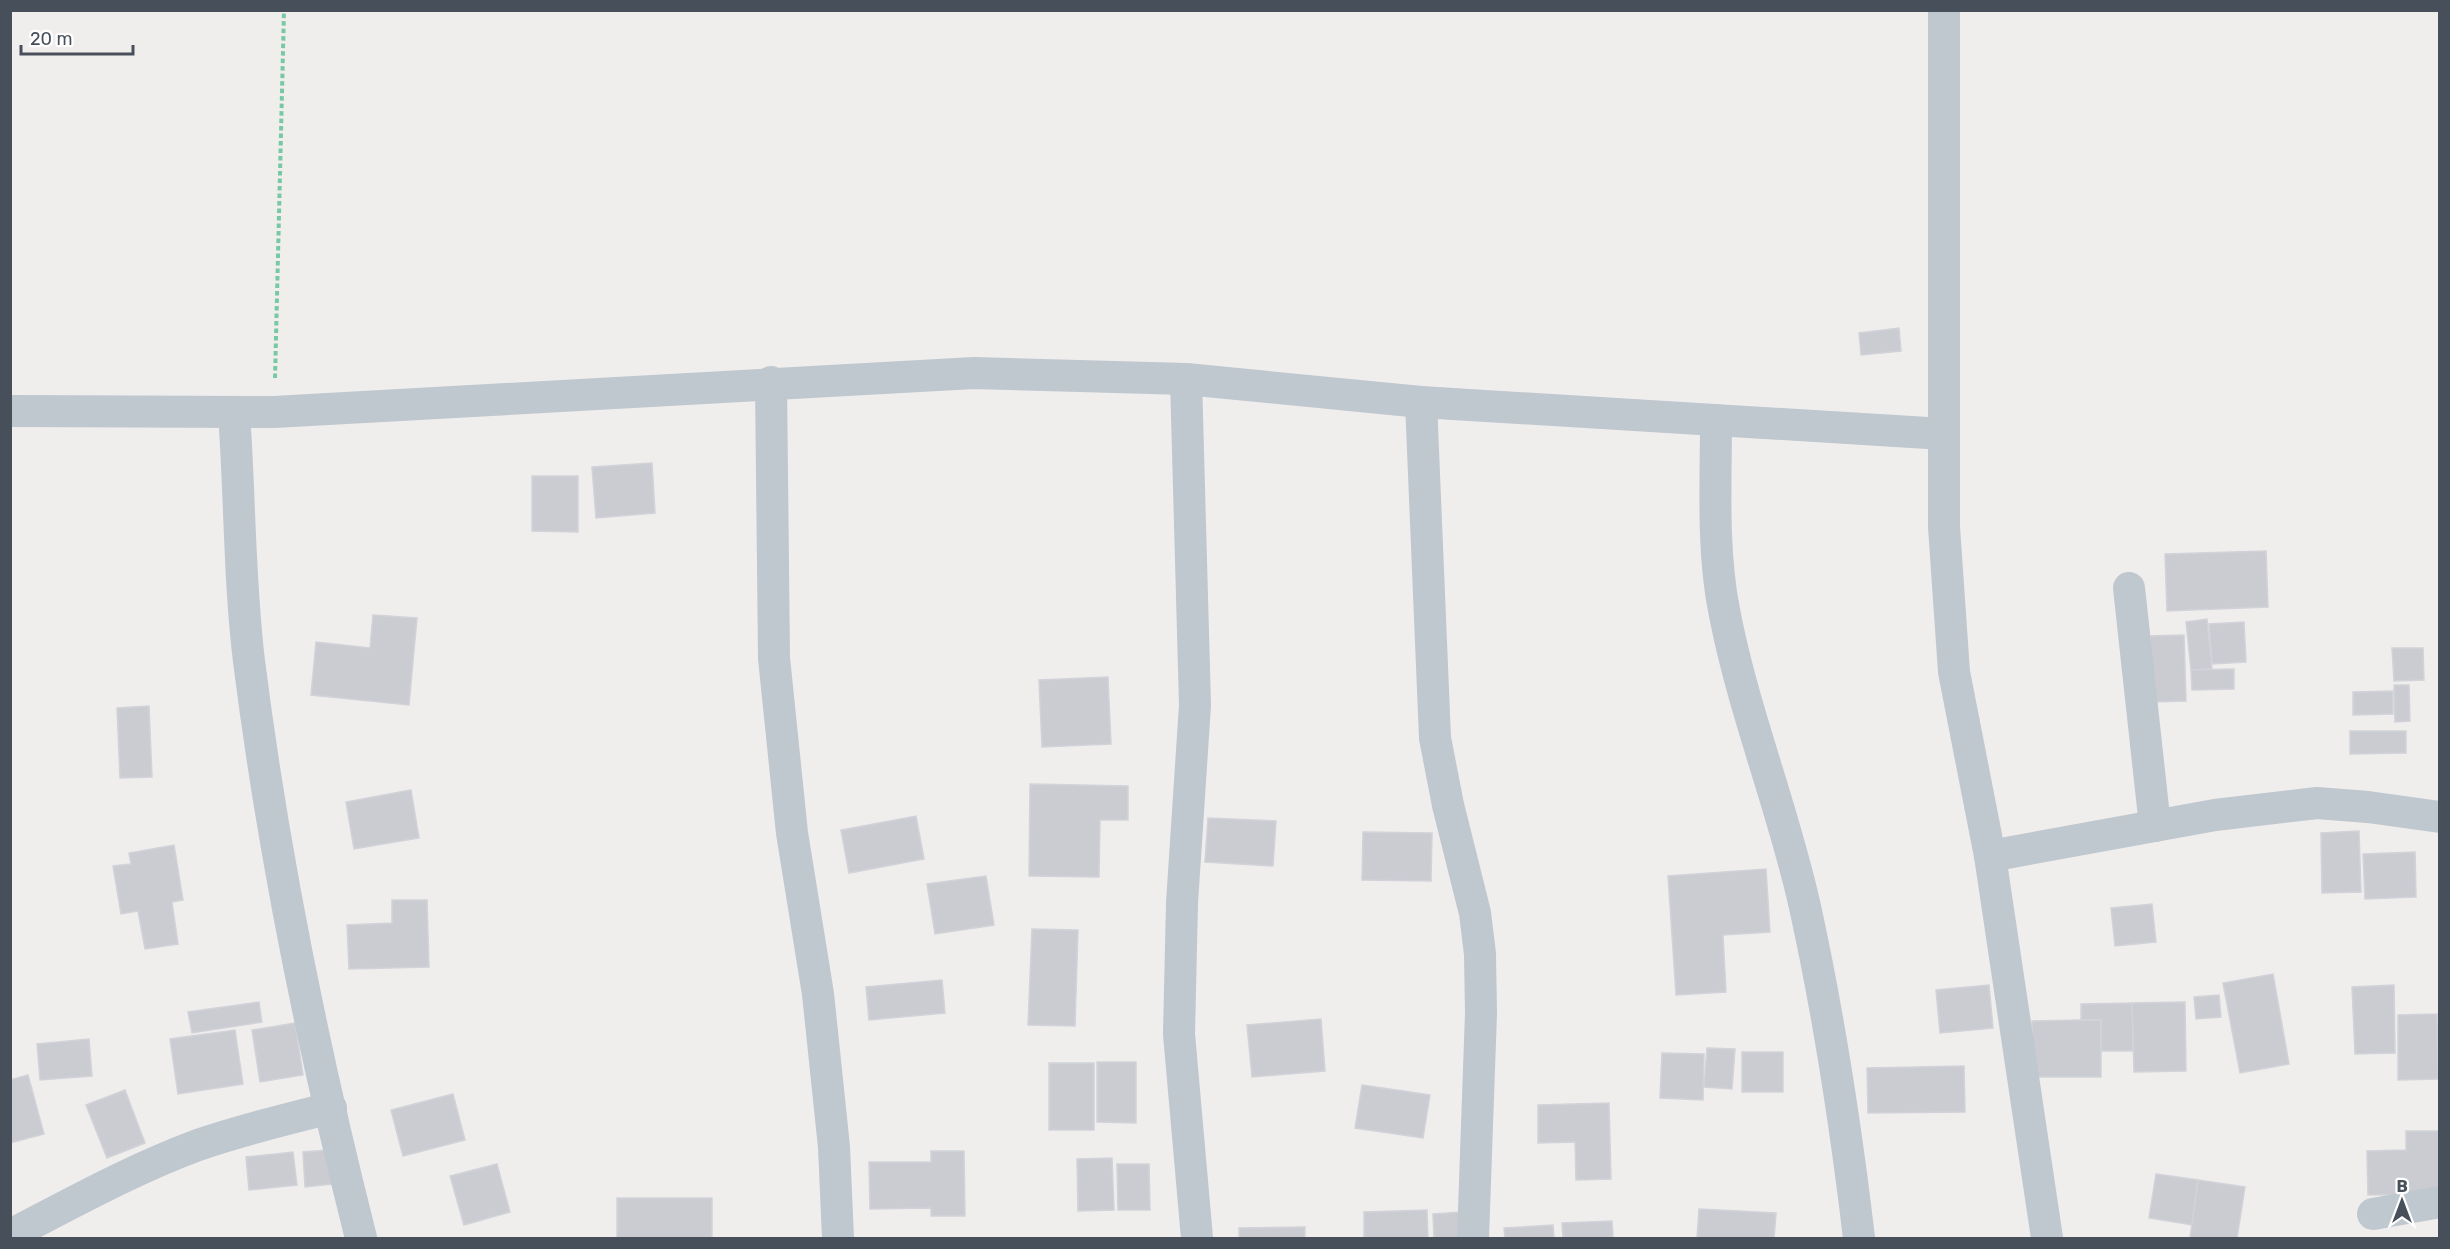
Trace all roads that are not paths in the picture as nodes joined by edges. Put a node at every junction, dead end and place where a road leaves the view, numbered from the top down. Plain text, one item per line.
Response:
1 (1944, 10) edge
2 (1186, 379) junction
3 (771, 382) junction
4 (1421, 402) junction
5 (10, 411) edge
6 (234, 413) junction
7 (1716, 420) junction
8 (1944, 434) junction
9 (2129, 588) dead end
10 (2439, 817) edge
11 (2155, 826) junction
12 (1990, 856) junction
13 (331, 1108) junction
14 (2439, 1202) edge
15 (2373, 1214) dead end
16 (10, 1235) edge
17 (361, 1239) edge
18 (838, 1239) edge
19 (1197, 1239) edge
20 (1473, 1239) edge
21 (1859, 1239) edge
22 (2047, 1239) edge

1 - 8 street
2 - 3 street
2 - 4 street
2 - 19 street
3 - 6 street
3 - 18 street
4 - 7 street
4 - 20 street
5 - 6 street
6 - 13 street
7 - 8 street
7 - 21 street
8 - 12 street
9 - 11 street
10 - 11 street
11 - 12 street
12 - 22 street
13 - 16 street
13 - 17 street
14 - 15 street

